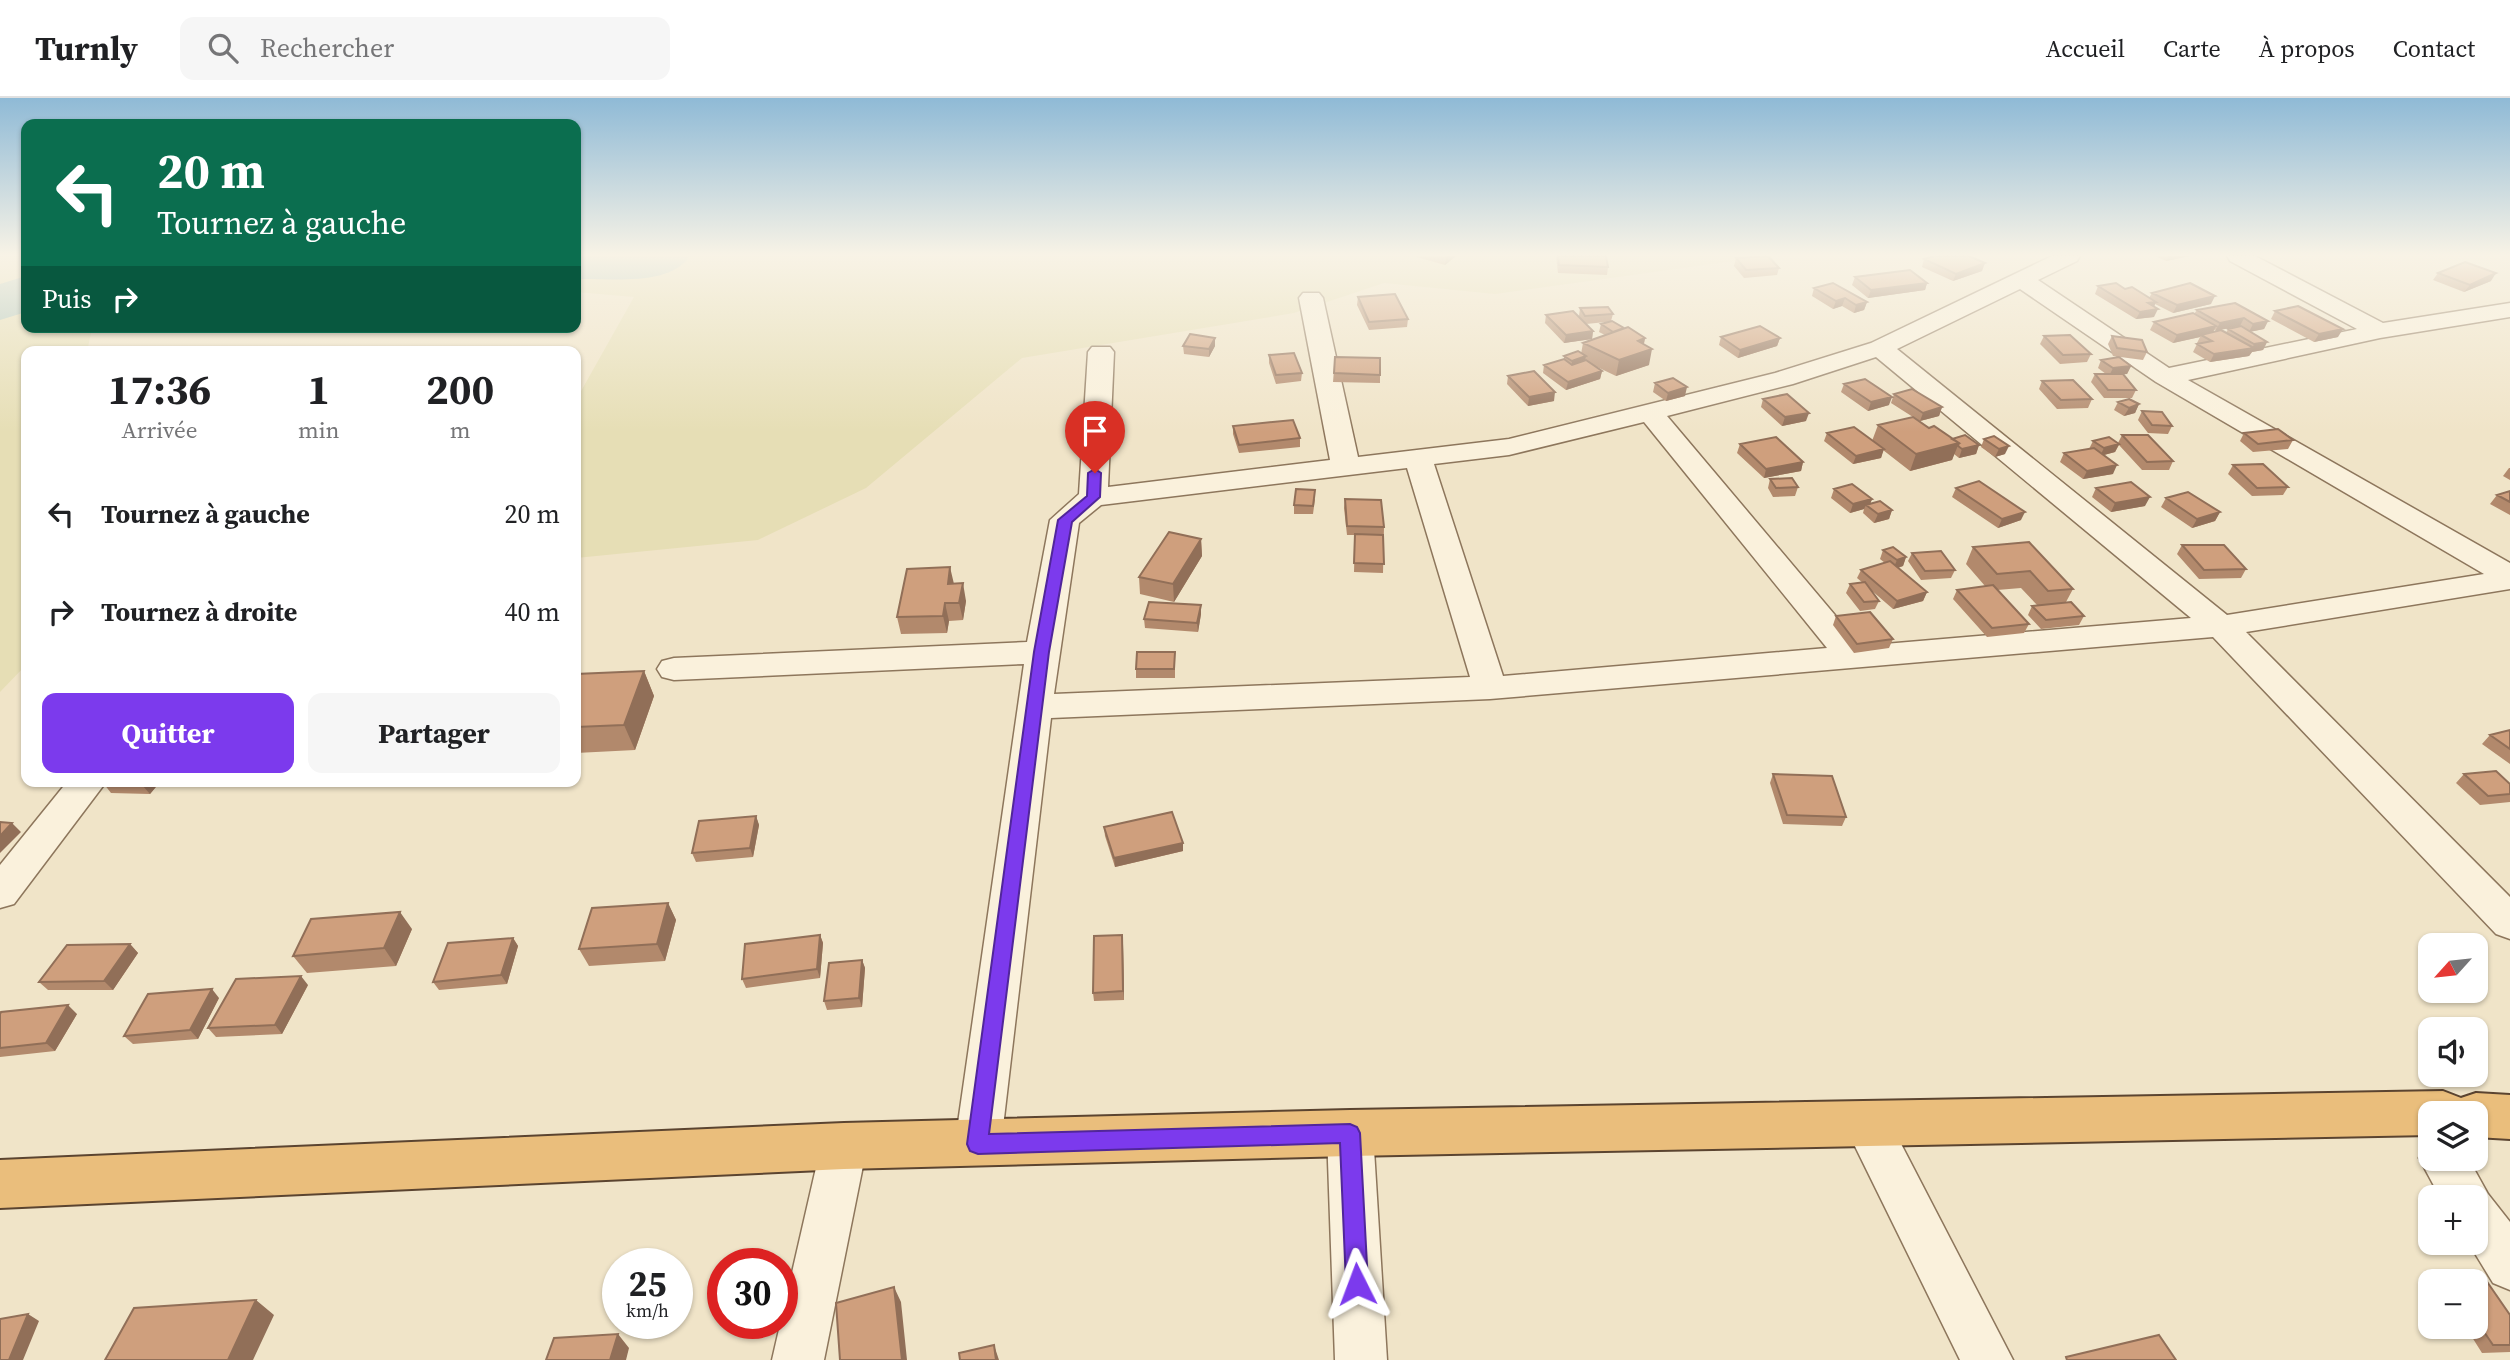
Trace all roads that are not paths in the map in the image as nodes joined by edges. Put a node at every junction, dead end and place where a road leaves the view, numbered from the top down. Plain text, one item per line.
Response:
1 (1314, 315) edge
2 (1948, 315) edge
3 (2074, 315) edge
4 (2350, 315) edge
5 (2480, 315) edge
6 (2380, 331) junction
7 (1880, 348) junction
8 (1101, 352) dead end
9 (2165, 377) junction
10 (1650, 412) junction
11 (1418, 459) junction
12 (1346, 468) junction
13 (1093, 497) junction
14 (2510, 577) edge
15 (2221, 626) junction
16 (1042, 652) junction
17 (1852, 657) junction
18 (674, 669) dead end
19 (1490, 688) junction
20 (1034, 707) junction
21 (84, 787) edge
22 (0, 894) edge
23 (2510, 923) edge
24 (2488, 1116) edge
25 (2510, 1117) edge
26 (2418, 1122) edge
27 (1868, 1126) junction
28 (1350, 1133) junction
29 (978, 1144) junction
30 (844, 1146) junction
31 (0, 1184) edge
32 (2488, 1231) edge
33 (2510, 1266) edge
34 (798, 1360) edge
35 (1361, 1360) edge
36 (1987, 1360) edge

1 - 12 street
2 - 7 street
3 - 9 street
4 - 6 street
5 - 6 street
6 - 9 street
7 - 10 street
7 - 15 street
8 - 13 street
9 - 14 street
10 - 11 street
10 - 17 street
11 - 12 street
11 - 19 street
12 - 13 street
13 - 16 street
14 - 15 street
15 - 17 street
15 - 23 street
16 - 18 street
16 - 20 street
17 - 19 street
19 - 20 street
20 - 29 street
21 - 22 street
24 - 25 highway
26 - 27 highway
27 - 28 highway
27 - 36 street
28 - 29 highway
28 - 35 street
29 - 30 highway
30 - 31 highway
30 - 34 street
32 - 33 street

